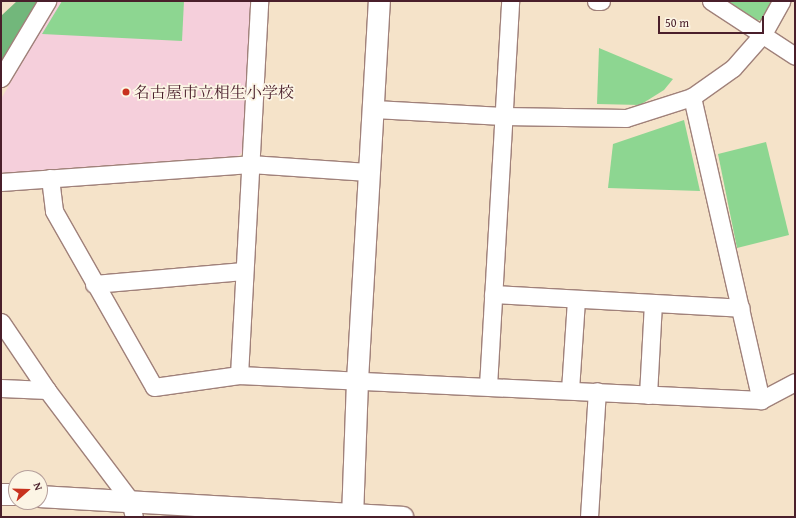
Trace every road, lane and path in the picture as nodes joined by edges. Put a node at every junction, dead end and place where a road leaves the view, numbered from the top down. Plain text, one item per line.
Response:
1 (47, 1) edge
2 (259, 1) edge
3 (379, 1) edge
4 (510, 1) edge
5 (596, 1) edge
6 (601, 1) edge
7 (711, 1) edge
8 (781, 1) edge
9 (763, 34) junction
10 (795, 56) edge
11 (1, 78) edge
12 (692, 97) junction
13 (374, 109) junction
14 (503, 116) junction
15 (250, 164) junction
16 (368, 172) junction
17 (50, 178) junction
18 (1, 182) edge
19 (244, 271) junction
20 (94, 284) junction
21 (493, 294) junction
22 (576, 300) junction
23 (653, 304) junction
24 (741, 308) junction
25 (1, 322) edge
26 (239, 375) junction
27 (357, 380) junction
28 (795, 382) edge
29 (488, 386) junction
30 (1, 388) edge
31 (47, 390) junction
32 (570, 390) junction
33 (597, 391) junction
34 (648, 395) junction
35 (761, 400) junction
36 (48, 497) edge
37 (132, 508) edge
38 (352, 516) edge
39 (402, 517) edge
40 (589, 517) edge

1 - 11 street
2 - 15 street
3 - 13 street
4 - 14 street
5 - 6 street
7 - 9 street
8 - 9 street
9 - 10 street
9 - 12 street
12 - 14 street
12 - 24 street
13 - 14 street
13 - 16 street
14 - 21 street
15 - 16 street
15 - 17 street
15 - 19 street
16 - 27 street
17 - 18 street
17 - 20 street
19 - 20 street
19 - 26 street
20 - 26 street
21 - 22 street
21 - 29 street
22 - 23 street
22 - 32 street
23 - 24 street
23 - 34 street
24 - 35 street
25 - 31 street
26 - 27 street
27 - 29 street
27 - 38 street
28 - 35 street
29 - 32 street
30 - 31 street
31 - 37 street
32 - 33 street
33 - 34 street
33 - 40 street
34 - 35 street
36 - 37 street
37 - 38 street
38 - 39 street

